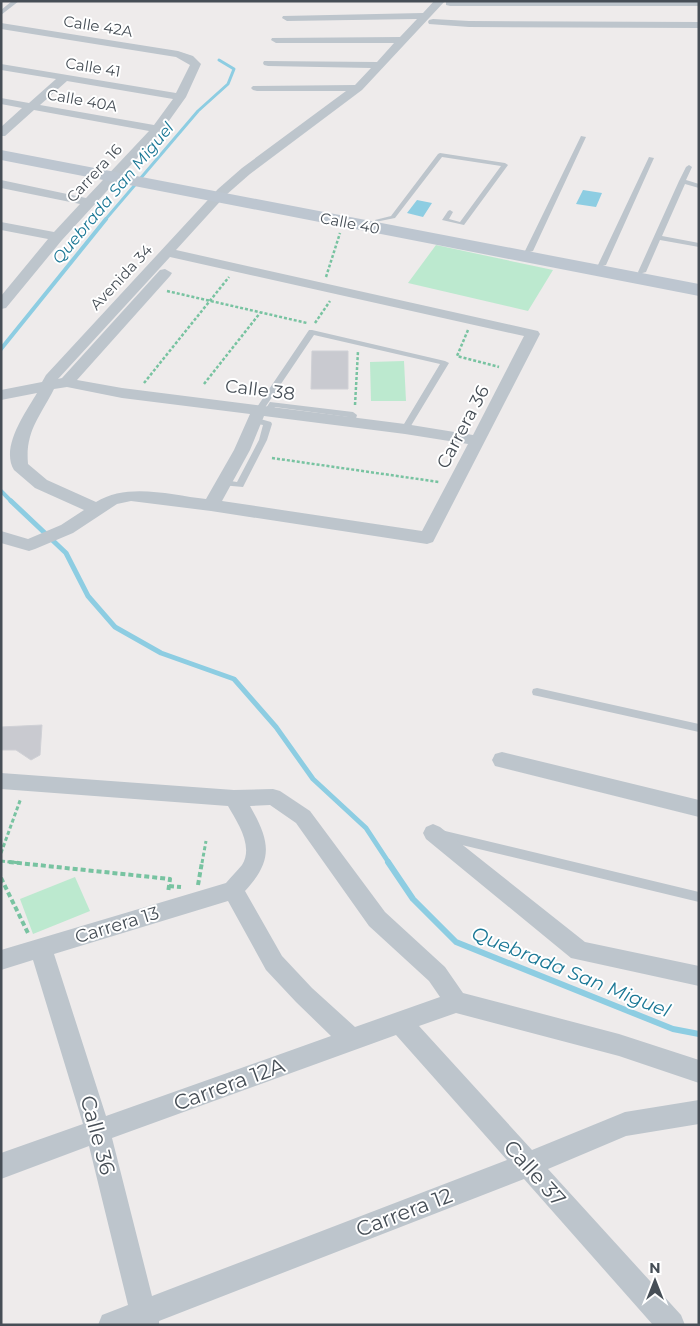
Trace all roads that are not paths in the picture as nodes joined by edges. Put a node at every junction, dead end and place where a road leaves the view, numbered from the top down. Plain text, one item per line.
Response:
1 (16, 1) edge
2 (447, 2) edge
3 (610, 3) junction
4 (699, 3) edge
5 (1, 14) edge
6 (287, 18) dead end
7 (430, 19) junction
8 (616, 24) junction
9 (699, 25) edge
10 (1, 26) edge
11 (276, 40) dead end
12 (403, 40) junction
13 (189, 58) joint
14 (268, 63) dead end
15 (379, 65) junction
16 (1, 67) edge
17 (64, 78) junction
18 (258, 88) dead end
19 (358, 88) junction
20 (180, 97) junction
21 (1, 101) edge
22 (32, 106) junction
23 (156, 129) junction
24 (1, 133) edge
25 (583, 137) dead end
26 (1, 149) edge
27 (1, 155) edge
28 (651, 158) dead end
29 (688, 167) dead end
30 (119, 175) junction
31 (682, 181) junction
32 (1, 184) edge
33 (699, 186) edge
34 (227, 196) junction
35 (89, 202) junction
36 (450, 212) dead end
37 (375, 224) junction
38 (1, 226) edge
39 (58, 237) junction
40 (657, 237) junction
41 (473, 243) junction
42 (699, 245) edge
43 (529, 251) junction
44 (173, 254) junction
45 (600, 268) junction
46 (640, 275) junction
47 (699, 284) edge
48 (699, 290) edge
49 (1, 305) edge
50 (67, 382) junction
51 (43, 388) junction
52 (1, 396) edge
53 (260, 414) junction
54 (406, 429) junction
55 (478, 441) junction
56 (211, 505) junction
57 (96, 509) junction
58 (1, 536) edge
59 (537, 692) dead end
60 (699, 728) edge
61 (502, 760) dead end
62 (1, 781) edge
63 (234, 798) junction
64 (699, 809) edge
65 (433, 833) joint
66 (233, 890) junction
67 (699, 898) edge
68 (36, 944) junction
69 (1, 960) edge
70 (699, 976) edge
71 (456, 1002) junction
72 (400, 1022) junction
73 (351, 1039) junction
74 (699, 1072) edge
75 (699, 1112) edge
76 (98, 1131) junction
77 (527, 1165) junction
78 (1, 1166) edge
79 (145, 1319) edge
80 (112, 1325) edge
81 (670, 1325) edge

1 - 5 lane
2 - 3 street
2 - 7 street
3 - 4 street
3 - 8 street
6 - 7 street
7 - 8 street
7 - 12 street, Avenida 34
7 - 34 street
8 - 9 street
10 - 13 street, Calle 42A
11 - 12 street
12 - 15 street, Avenida 34
13 - 20 street, Carrera 16
14 - 15 street
15 - 19 street, Avenida 34
16 - 17 street, Calle 41
17 - 20 street, Calle 41
17 - 22 street
18 - 19 street
19 - 34 street, Avenida 34
20 - 23 street, Carrera 16
21 - 22 street, Calle 40A
22 - 23 street, Calle 40A
22 - 24 street
23 - 30 street, Carrera 16
25 - 43 lane
26 - 30 main road, Calle 40
27 - 30 main road, Calle 40
28 - 45 lane
29 - 31 lane
30 - 34 main road, Calle 40
30 - 35 street, Carrera 16
31 - 33 lane
31 - 40 lane
32 - 35 street
34 - 37 main road, Calle 40
34 - 44 street, Avenida 34
35 - 39 street, Carrera 16
36 - 37 lane
37 - 41 main road, Calle 40
38 - 39 street
39 - 49 street, Carrera 16
40 - 42 lane
40 - 46 lane
41 - 43 main road, Calle 40
41 - 45 main road, Calle 40
43 - 45 main road, Calle 40
44 - 50 street, Avenida 34
44 - 51 street, Avenida 34
44 - 55 street, Carrera 36
45 - 46 main road, Calle 40
46 - 47 main road, Calle 40
46 - 48 main road, Calle 40
50 - 51 street, Calle 38
50 - 53 street, Calle 38
51 - 52 street, Calle 38
51 - 57 street, Avenida 34
53 - 54 street, Calle 38
53 - 54 lane
53 - 56 street
54 - 55 street, Calle 38
55 - 56 street, Carrera 36
56 - 57 street
57 - 58 street
59 - 60 lane
61 - 64 street
62 - 63 street
63 - 66 street
63 - 71 street
65 - 67 lane
65 - 70 street
66 - 68 street, Carrera 13
66 - 73 street
68 - 69 street, Carrera 13
68 - 76 street, Calle 36
71 - 72 street, Carrera 12A
71 - 74 street
72 - 73 street, Carrera 12A
72 - 77 street, Calle 37
73 - 76 street, Carrera 12A
75 - 77 street, Carrera 12
76 - 78 street, Carrera 12A
76 - 79 street, Calle 36
77 - 79 street, Carrera 12
77 - 81 street, Calle 37
79 - 80 street, Carrera 12

